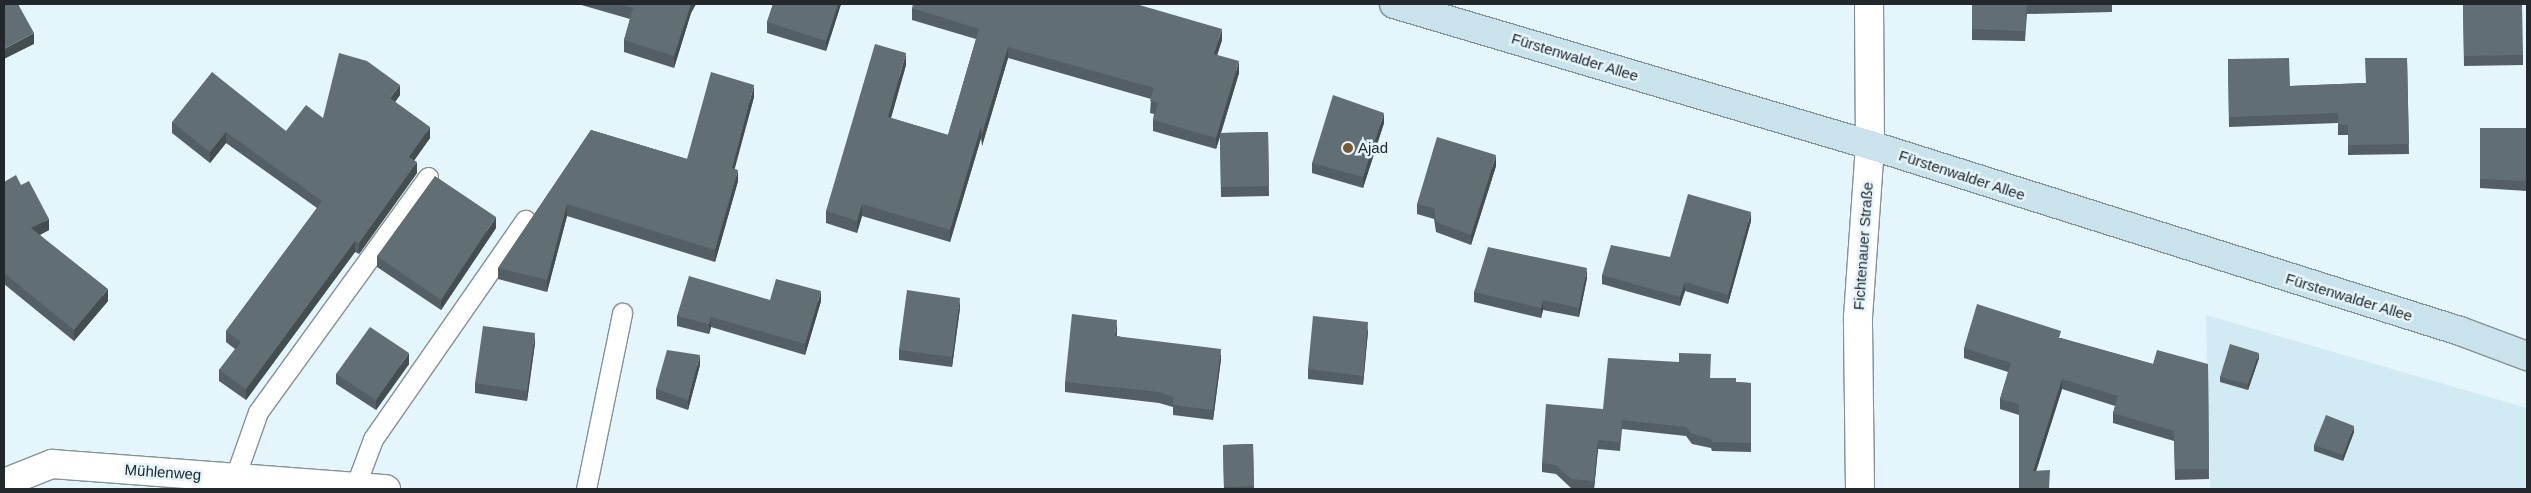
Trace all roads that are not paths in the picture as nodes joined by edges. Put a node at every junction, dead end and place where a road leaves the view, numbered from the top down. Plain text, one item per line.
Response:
1 (1394, 4) edge
2 (1869, 4) edge
3 (1870, 146) junction
4 (428, 177) dead end
5 (526, 220) dead end
6 (622, 313) dead end
7 (2527, 356) edge
8 (234, 477) junction
9 (4, 483) edge
10 (355, 487) junction
11 (386, 489) edge
12 (586, 489) edge
13 (1860, 489) edge

1 - 3 main road, Fürstenwalder Allee
2 - 3 street, Fichtenauer Straße
3 - 7 main road, Fürstenwalder Allee
3 - 13 street, Fichtenauer Straße
4 - 8 lane
5 - 10 lane
6 - 12 lane
8 - 9 street, Mühlenweg
8 - 10 street, Mühlenweg
10 - 11 street, Mühlenweg

